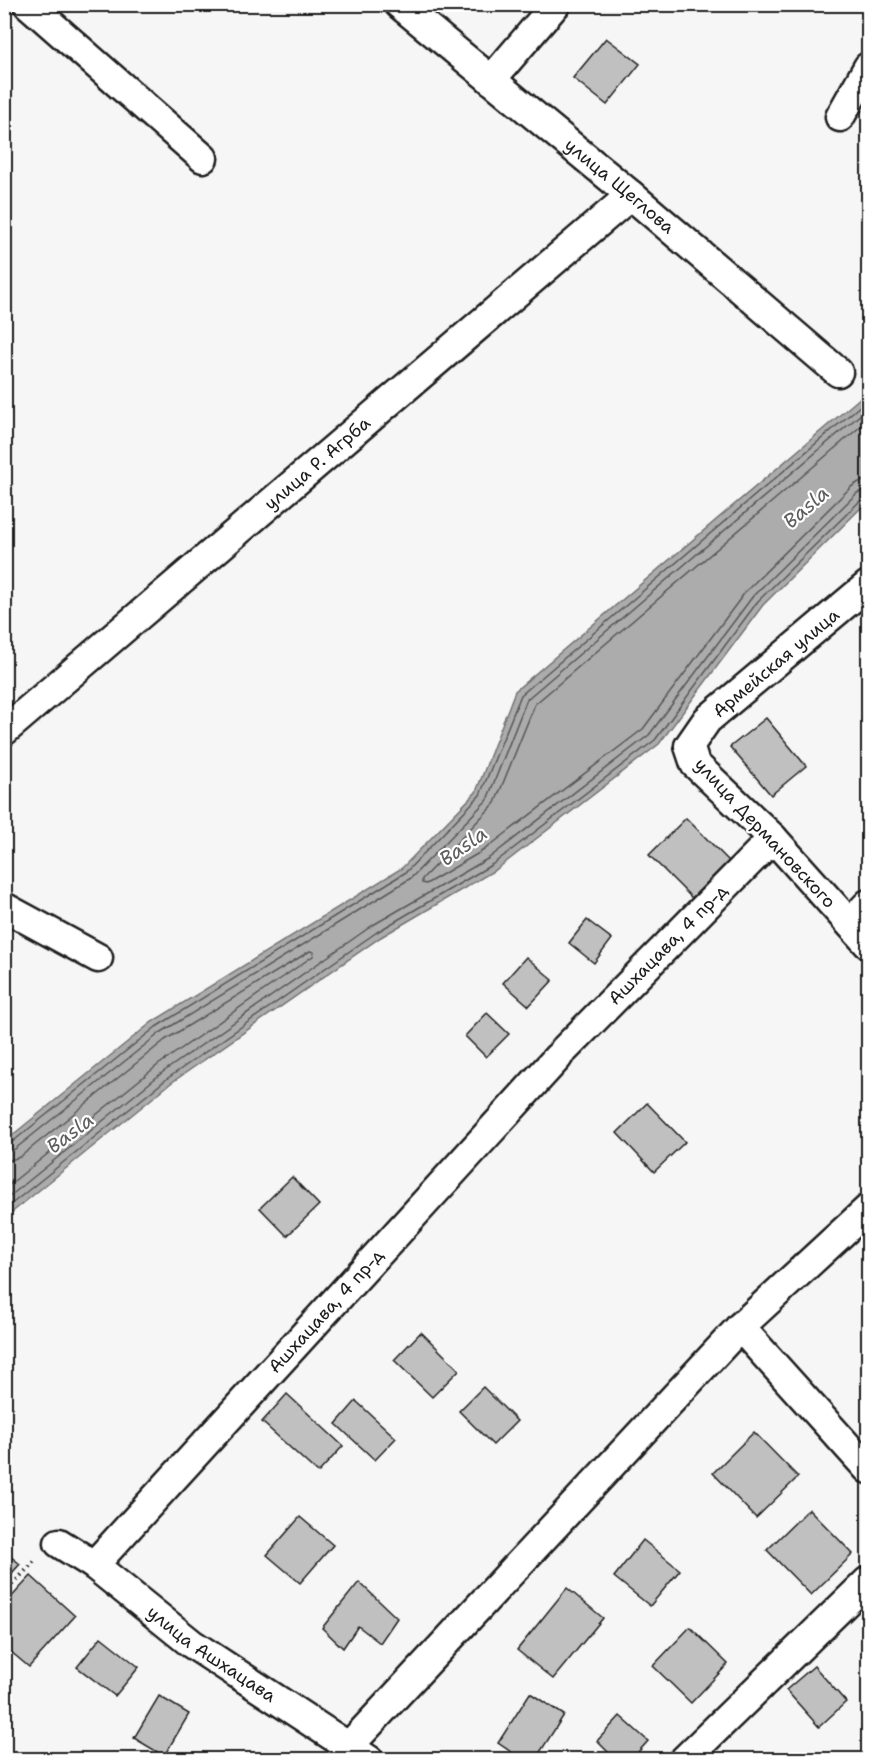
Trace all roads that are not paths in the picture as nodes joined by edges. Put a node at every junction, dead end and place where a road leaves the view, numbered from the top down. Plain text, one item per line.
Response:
1 (28, 4) edge
2 (399, 4) edge
3 (556, 4) edge
4 (868, 67) edge
5 (491, 80) junction
6 (840, 117) dead end
7 (203, 158) dead end
8 (631, 195) junction
9 (838, 372) dead end
10 (868, 585) edge
11 (4, 731) edge
12 (689, 746) joint
13 (773, 838) junction
14 (4, 907) edge
15 (859, 914) edge
16 (868, 944) edge
17 (98, 958) dead end
18 (868, 1209) edge
19 (740, 1327) junction
20 (868, 1469) edge
21 (59, 1543) road end
22 (94, 1565) junction
23 (868, 1581) edge
24 (359, 1753) edge
25 (684, 1760) edge

1 - 7 street
2 - 5 street, улица Щеглова
3 - 5 street
4 - 6 street
5 - 8 street, улица Щеглова
8 - 9 street, улица Щеглова
8 - 11 street, улица Р. Агрба
10 - 12 street, Армейская улица
12 - 13 street, улица Дермановского
13 - 15 street, улица Дермановского
13 - 22 street, Ашхацава, 4 пр-д
14 - 17 street
15 - 16 street, улица Дермановского
18 - 19 street
19 - 20 street
19 - 24 street
21 - 22 street, улица Ашхацава
22 - 24 street, улица Ашхацава
23 - 25 street

